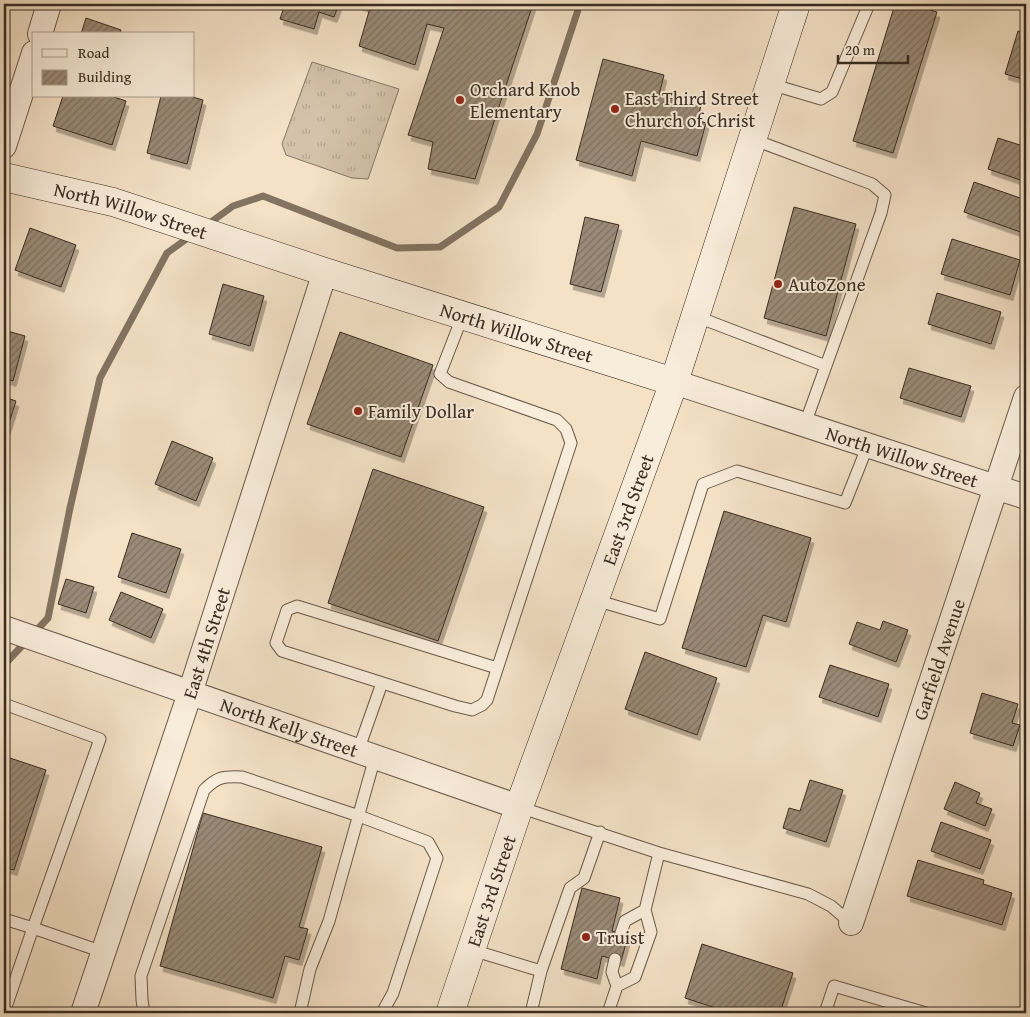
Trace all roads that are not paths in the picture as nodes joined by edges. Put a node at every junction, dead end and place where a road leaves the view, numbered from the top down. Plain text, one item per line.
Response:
1 (50, 4) edge
2 (793, 4) edge
3 (869, 4) edge
4 (41, 32) edge
5 (32, 59) edge
6 (770, 84) junction
7 (752, 139) junction
8 (4, 146) edge
9 (4, 177) edge
10 (325, 272) junction
11 (463, 315) junction
12 (695, 316) junction
13 (826, 366) junction
14 (674, 382) junction
15 (1026, 397) edge
16 (805, 424) junction
17 (868, 445) junction
18 (996, 487) junction
19 (1026, 496) edge
20 (594, 600) junction
21 (4, 628) edge
22 (497, 668) junction
23 (382, 683) junction
24 (190, 693) junction
25 (4, 704) edge
26 (367, 754) junction
27 (519, 807) junction
28 (359, 816) junction
29 (600, 832) junction
30 (659, 853) junction
31 (645, 910) junction
32 (4, 920) edge
33 (851, 923) joint
34 (33, 928) junction
35 (621, 933) dead end
36 (472, 950) junction
37 (103, 952) junction
38 (615, 959) dead end
39 (541, 971) junction
40 (617, 986) junction
41 (4, 1013) edge
42 (83, 1013) edge
43 (144, 1013) edge
44 (300, 1013) edge
45 (382, 1013) edge
46 (450, 1013) edge
47 (531, 1013) edge
48 (608, 1013) edge
49 (825, 1013) edge
50 (926, 1013) edge

1 - 4 street
2 - 6 main road, East 3rd Street
3 - 6 lane
5 - 8 street
6 - 7 main road, East 3rd Street
7 - 12 main road, East 3rd Street
7 - 13 lane
9 - 10 main road, North Willow Street
10 - 11 main road, North Willow Street
10 - 24 street, East 4th Street
11 - 14 main road, North Willow Street
11 - 22 lane
12 - 13 lane
12 - 14 main road, East 3rd Street
13 - 16 lane
14 - 16 street, North Willow Street
14 - 20 main road, East 3rd Street
15 - 18 street, Garfield Avenue
16 - 17 street, North Willow Street
17 - 18 street, North Willow Street
17 - 20 lane
18 - 19 street, North Willow Street
18 - 33 street, Garfield Avenue
20 - 27 main road, East 3rd Street
21 - 24 street, North Kelly Street
22 - 23 lane
22 - 23 lane
23 - 26 lane
24 - 26 street, North Kelly Street
24 - 37 street, East 4th Street
25 - 34 lane
26 - 27 street, North Kelly Street
26 - 28 lane
27 - 29 lane
27 - 36 main road, East 3rd Street
28 - 43 lane
28 - 44 lane
28 - 45 lane
29 - 30 lane
29 - 39 lane
30 - 31 lane
30 - 33 lane
31 - 35 lane
31 - 40 lane
32 - 34 lane
34 - 37 lane
34 - 41 lane
36 - 39 lane
36 - 46 main road, East 3rd Street
37 - 42 street, East 4th Street
38 - 40 lane
39 - 47 lane
40 - 48 lane
49 - 50 lane

